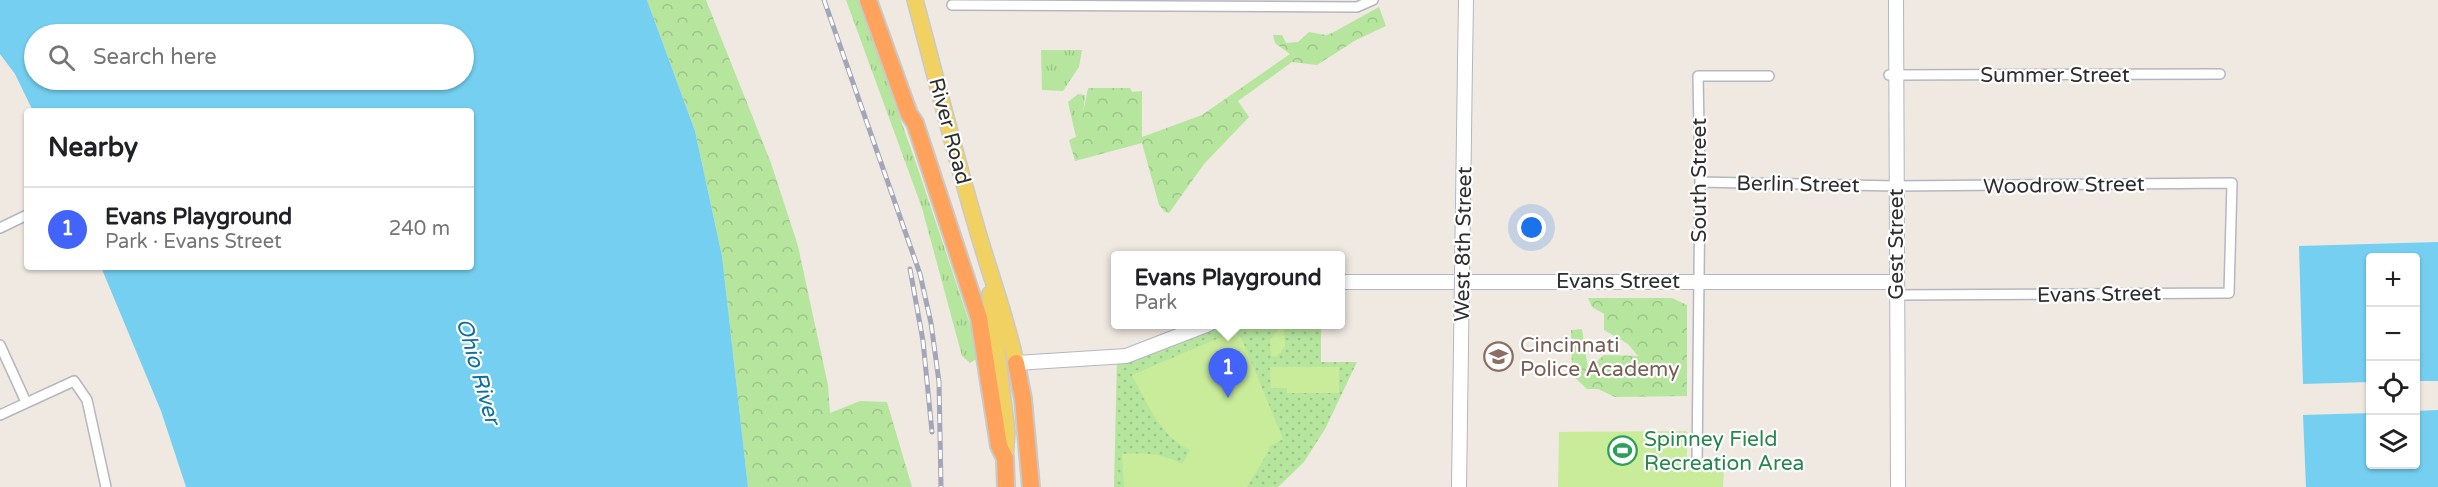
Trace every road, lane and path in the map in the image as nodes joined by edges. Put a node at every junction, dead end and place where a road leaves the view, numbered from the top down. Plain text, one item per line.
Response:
1 (868, 0) edge
2 (878, 0) edge
3 (915, 0) edge
4 (923, 0) edge
5 (1372, 0) edge
6 (1466, 0) edge
7 (1896, 0) edge
8 (1021, 3) edge
9 (1144, 3) edge
10 (1330, 4) edge
11 (952, 5) dead end
12 (926, 40) junction
13 (2220, 74) dead end
14 (1893, 75) junction
15 (1769, 76) dead end
16 (915, 123) junction
17 (1700, 182) junction
18 (1895, 186) junction
19 (24, 216) edge
20 (0, 228) edge
21 (986, 261) junction
22 (1698, 281) junction
23 (1345, 282) edge
24 (1896, 289) junction
25 (2229, 293) joint
26 (1196, 329) edge
27 (0, 345) edge
28 (1016, 363) junction
29 (26, 402) junction
30 (0, 414) edge
31 (1002, 432) junction
32 (1697, 465) dead end
33 (106, 487) edge
34 (1006, 487) edge
35 (1031, 487) edge
36 (1459, 487) edge
37 (1898, 487) edge

1 - 16 highway
2 - 16 highway
3 - 12 main road, River Road
4 - 12 main road
5 - 10 street
6 - 36 street, West 8th Street, bridge
7 - 14 street, Gest Street
8 - 9 street
8 - 11 street
9 - 10 street
12 - 21 main road, River Road
13 - 14 street, Summer Street
14 - 18 street, Gest Street
15 - 17 street, South Street
16 - 31 highway
17 - 18 street, Berlin Street
17 - 22 street, South Street
18 - 24 street, Gest Street
18 - 25 street, Woodrow Street
19 - 20 street
21 - 28 main road, River Road
21 - 31 main road, River Road
22 - 23 street, Evans Street
22 - 24 street, Evans Street
22 - 32 street, South Street
24 - 25 street, Evans Street
24 - 37 street, Gest Street
26 - 28 street
27 - 29 street
28 - 35 highway
29 - 30 street
29 - 33 street
31 - 34 highway

